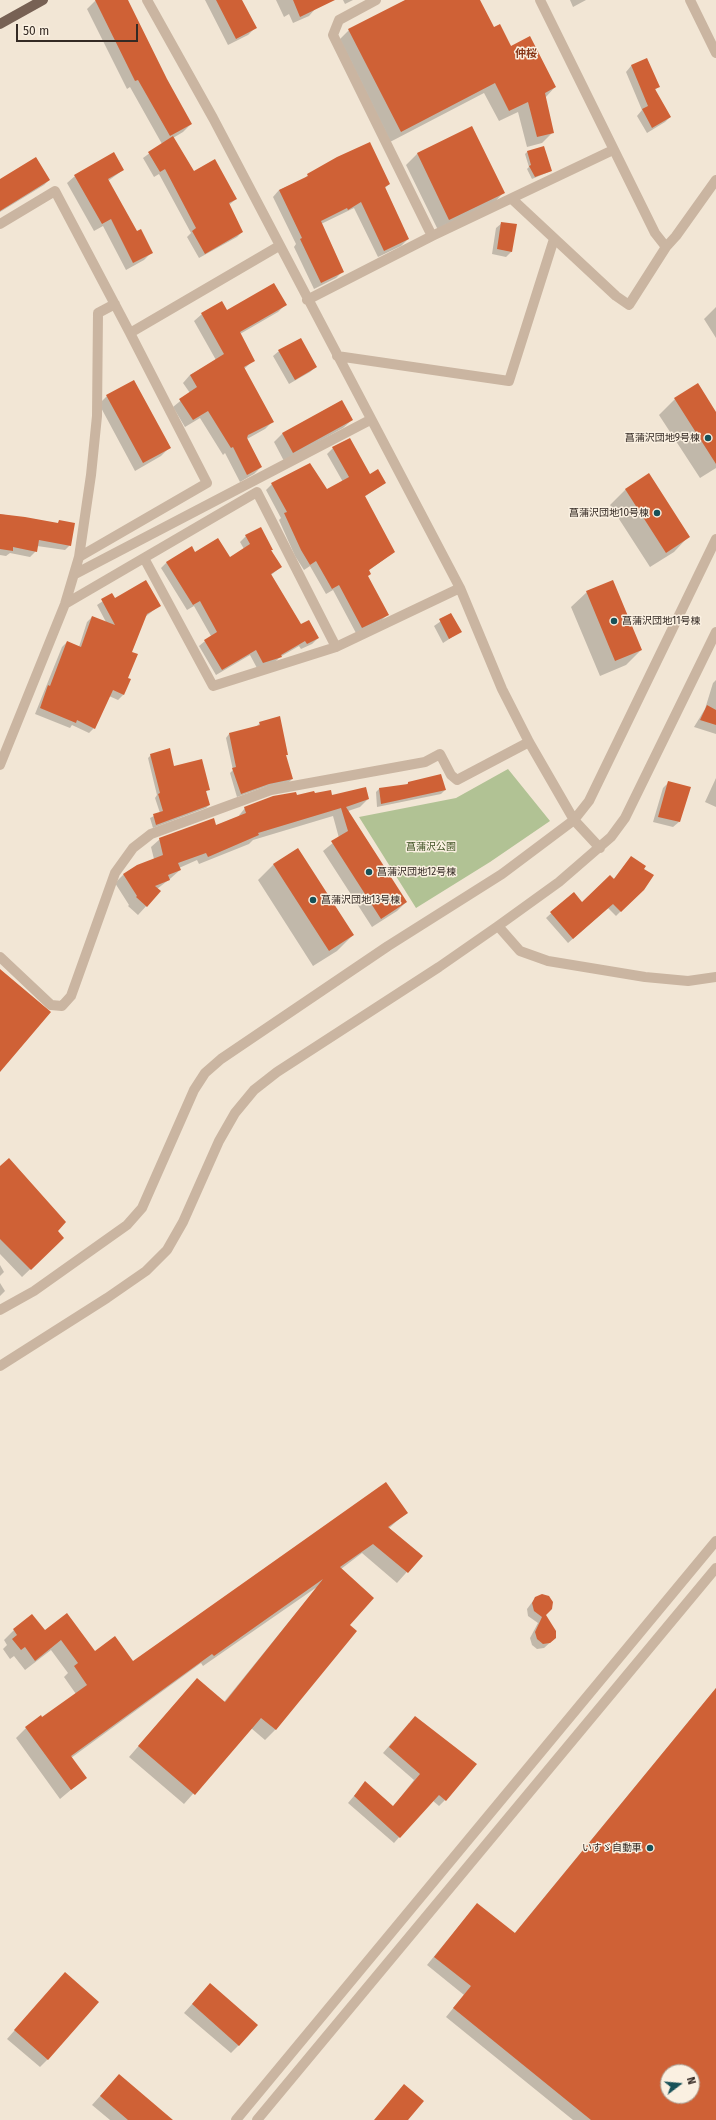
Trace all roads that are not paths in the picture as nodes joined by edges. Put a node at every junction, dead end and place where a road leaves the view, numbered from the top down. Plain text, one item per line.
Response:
1 (43, 0) edge
2 (147, 0) edge
3 (376, 0) edge
4 (540, 0) edge
5 (690, 0) edge
6 (0, 24) edge
7 (716, 53) edge
8 (613, 150) junction
9 (716, 180) edge
10 (512, 198) junction
11 (0, 224) edge
12 (432, 236) junction
13 (554, 239) junction
14 (279, 246) junction
15 (666, 247) junction
16 (307, 300) junction
17 (115, 304) junction
18 (130, 332) junction
19 (337, 356) junction
20 (370, 420) junction
21 (716, 539) edge
22 (79, 557) junction
23 (144, 558) junction
24 (75, 574) junction
25 (460, 588) junction
26 (65, 604) junction
27 (716, 632) edge
28 (336, 647) junction
29 (529, 742) junction
30 (0, 765) edge
31 (574, 820) junction
32 (600, 848) junction
33 (498, 926) junction
34 (0, 957) edge
35 (716, 977) edge
36 (0, 1310) edge
37 (0, 1366) edge
38 (716, 1542) edge
39 (716, 1568) edge
40 (236, 2120) edge
41 (257, 2120) edge

1 - 6 main road
2 - 14 street
3 - 12 street
4 - 8 street
5 - 7 street
8 - 10 street
8 - 15 street
9 - 15 street
10 - 12 street
10 - 13 street
11 - 17 street
12 - 16 street
13 - 15 street
13 - 19 street
14 - 16 street
14 - 18 street
16 - 19 street
17 - 18 street
17 - 22 street
18 - 22 street
19 - 20 street
20 - 24 street
20 - 25 street
21 - 31 street
22 - 24 street
23 - 26 street
23 - 28 street
23 - 28 street
24 - 26 street
25 - 28 street
25 - 29 street
26 - 30 street
27 - 32 street
29 - 31 street
29 - 34 street
31 - 32 street
31 - 36 street
32 - 33 street
33 - 35 street
33 - 37 street
38 - 40 street
39 - 41 street

